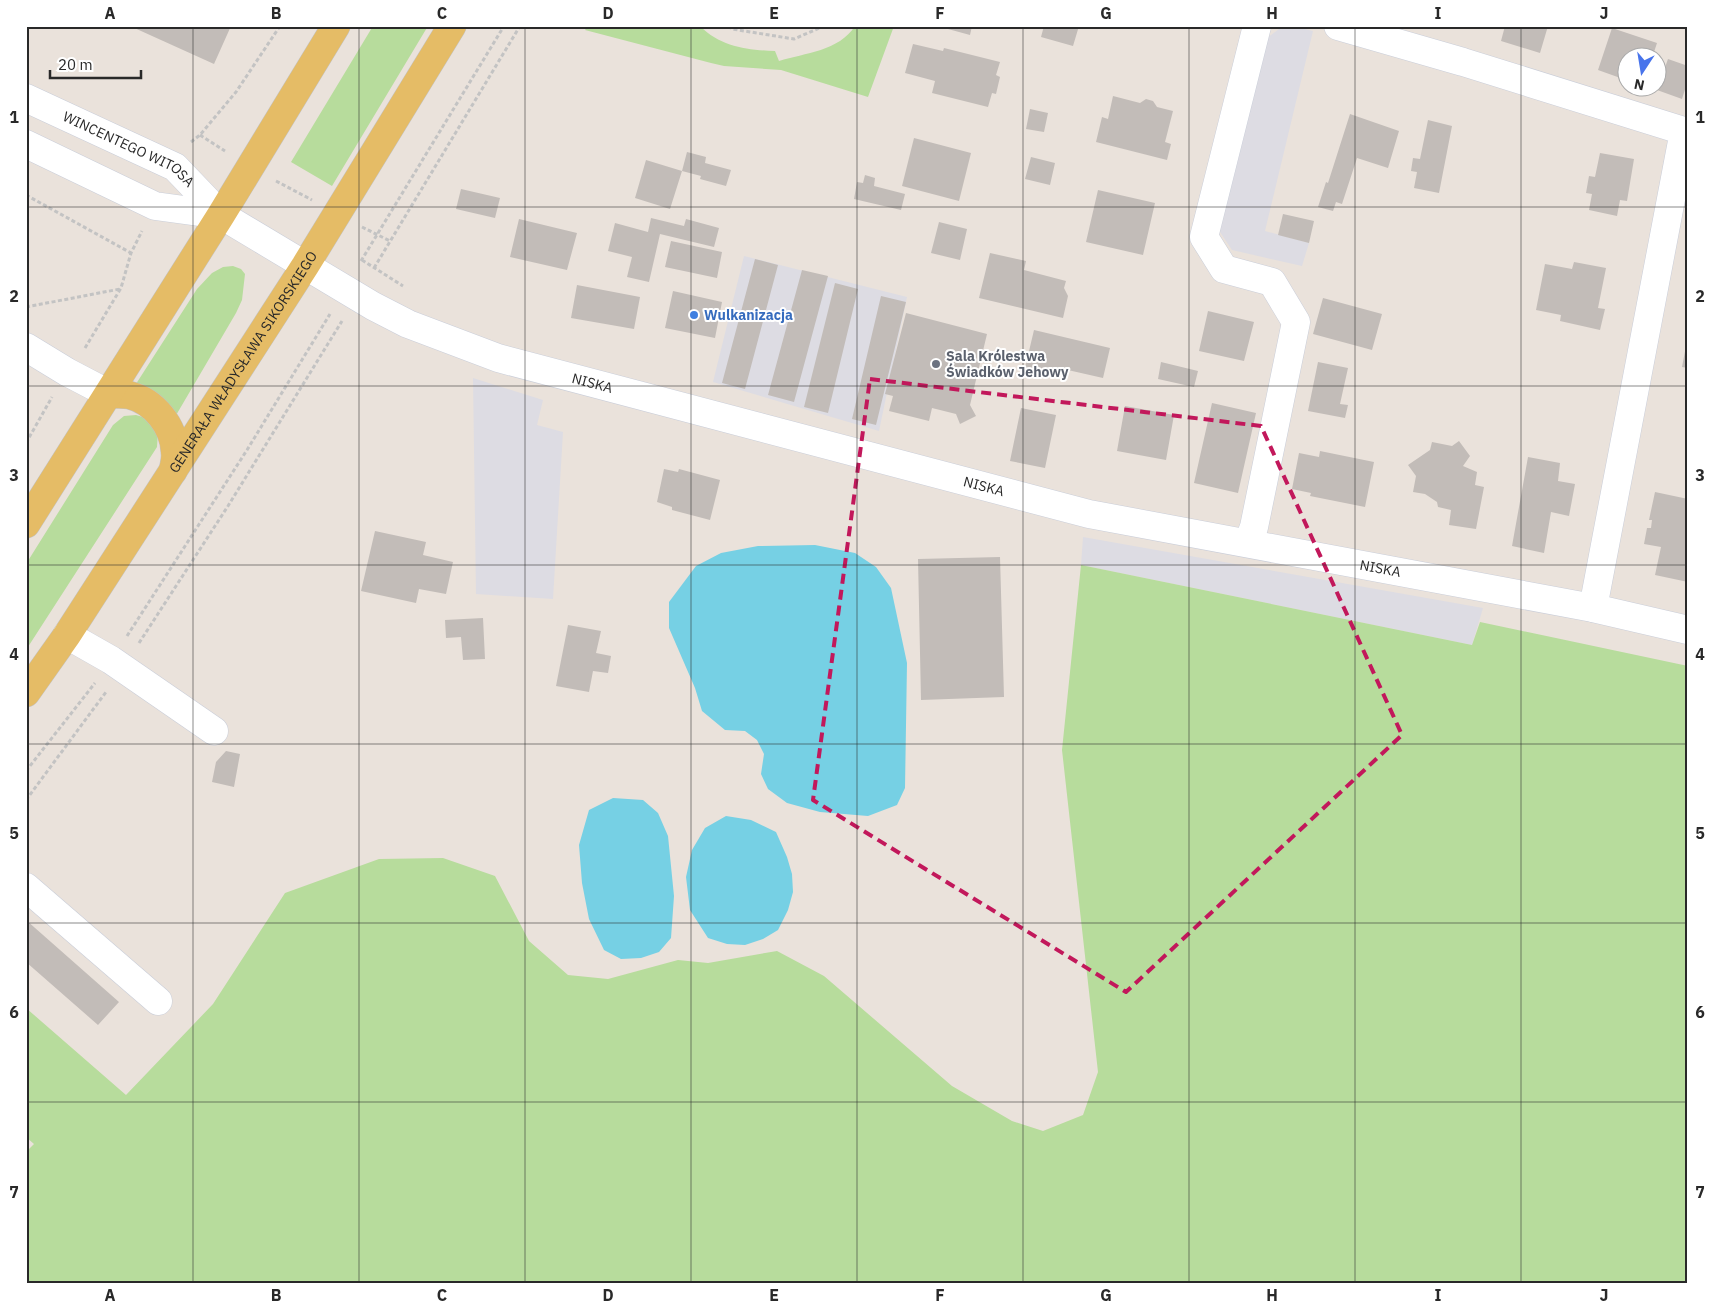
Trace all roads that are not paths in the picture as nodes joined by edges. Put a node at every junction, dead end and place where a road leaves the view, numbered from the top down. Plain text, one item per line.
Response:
1 (336, 26) edge
2 (452, 26) edge
3 (1257, 26) edge
4 (1338, 26) edge
5 (26, 98) edge
6 (26, 144) edge
7 (1684, 157) edge
8 (221, 215) junction
9 (305, 266) junction
10 (26, 347) edge
11 (109, 394) junction
12 (173, 471) junction
13 (26, 524) edge
14 (1248, 543) junction
15 (1593, 608) junction
16 (1688, 630) edge
17 (67, 635) junction
18 (26, 693) edge
19 (214, 731) dead end
20 (26, 887) edge
21 (158, 1001) dead end

1 - 8 main road
2 - 9 main road, GENERAŁA WŁADYSŁAWA SIKORSKIEGO
3 - 14 street
4 - 7 street
5 - 8 street, WINCENTEGO WITOSA
6 - 8 street, WINCENTEGO WITOSA
7 - 15 street
8 - 9 street, WINCENTEGO WITOSA
8 - 11 main road
9 - 12 main road, GENERAŁA WŁADYSŁAWA SIKORSKIEGO
9 - 14 street, NISKA
10 - 11 street
11 - 12 main road
11 - 13 main road
12 - 17 main road, GENERAŁA WŁADYSŁAWA SIKORSKIEGO
14 - 15 street, NISKA
15 - 16 street, NISKA
17 - 18 main road, GENERAŁA WŁADYSŁAWA SIKORSKIEGO
17 - 19 street
20 - 21 street

